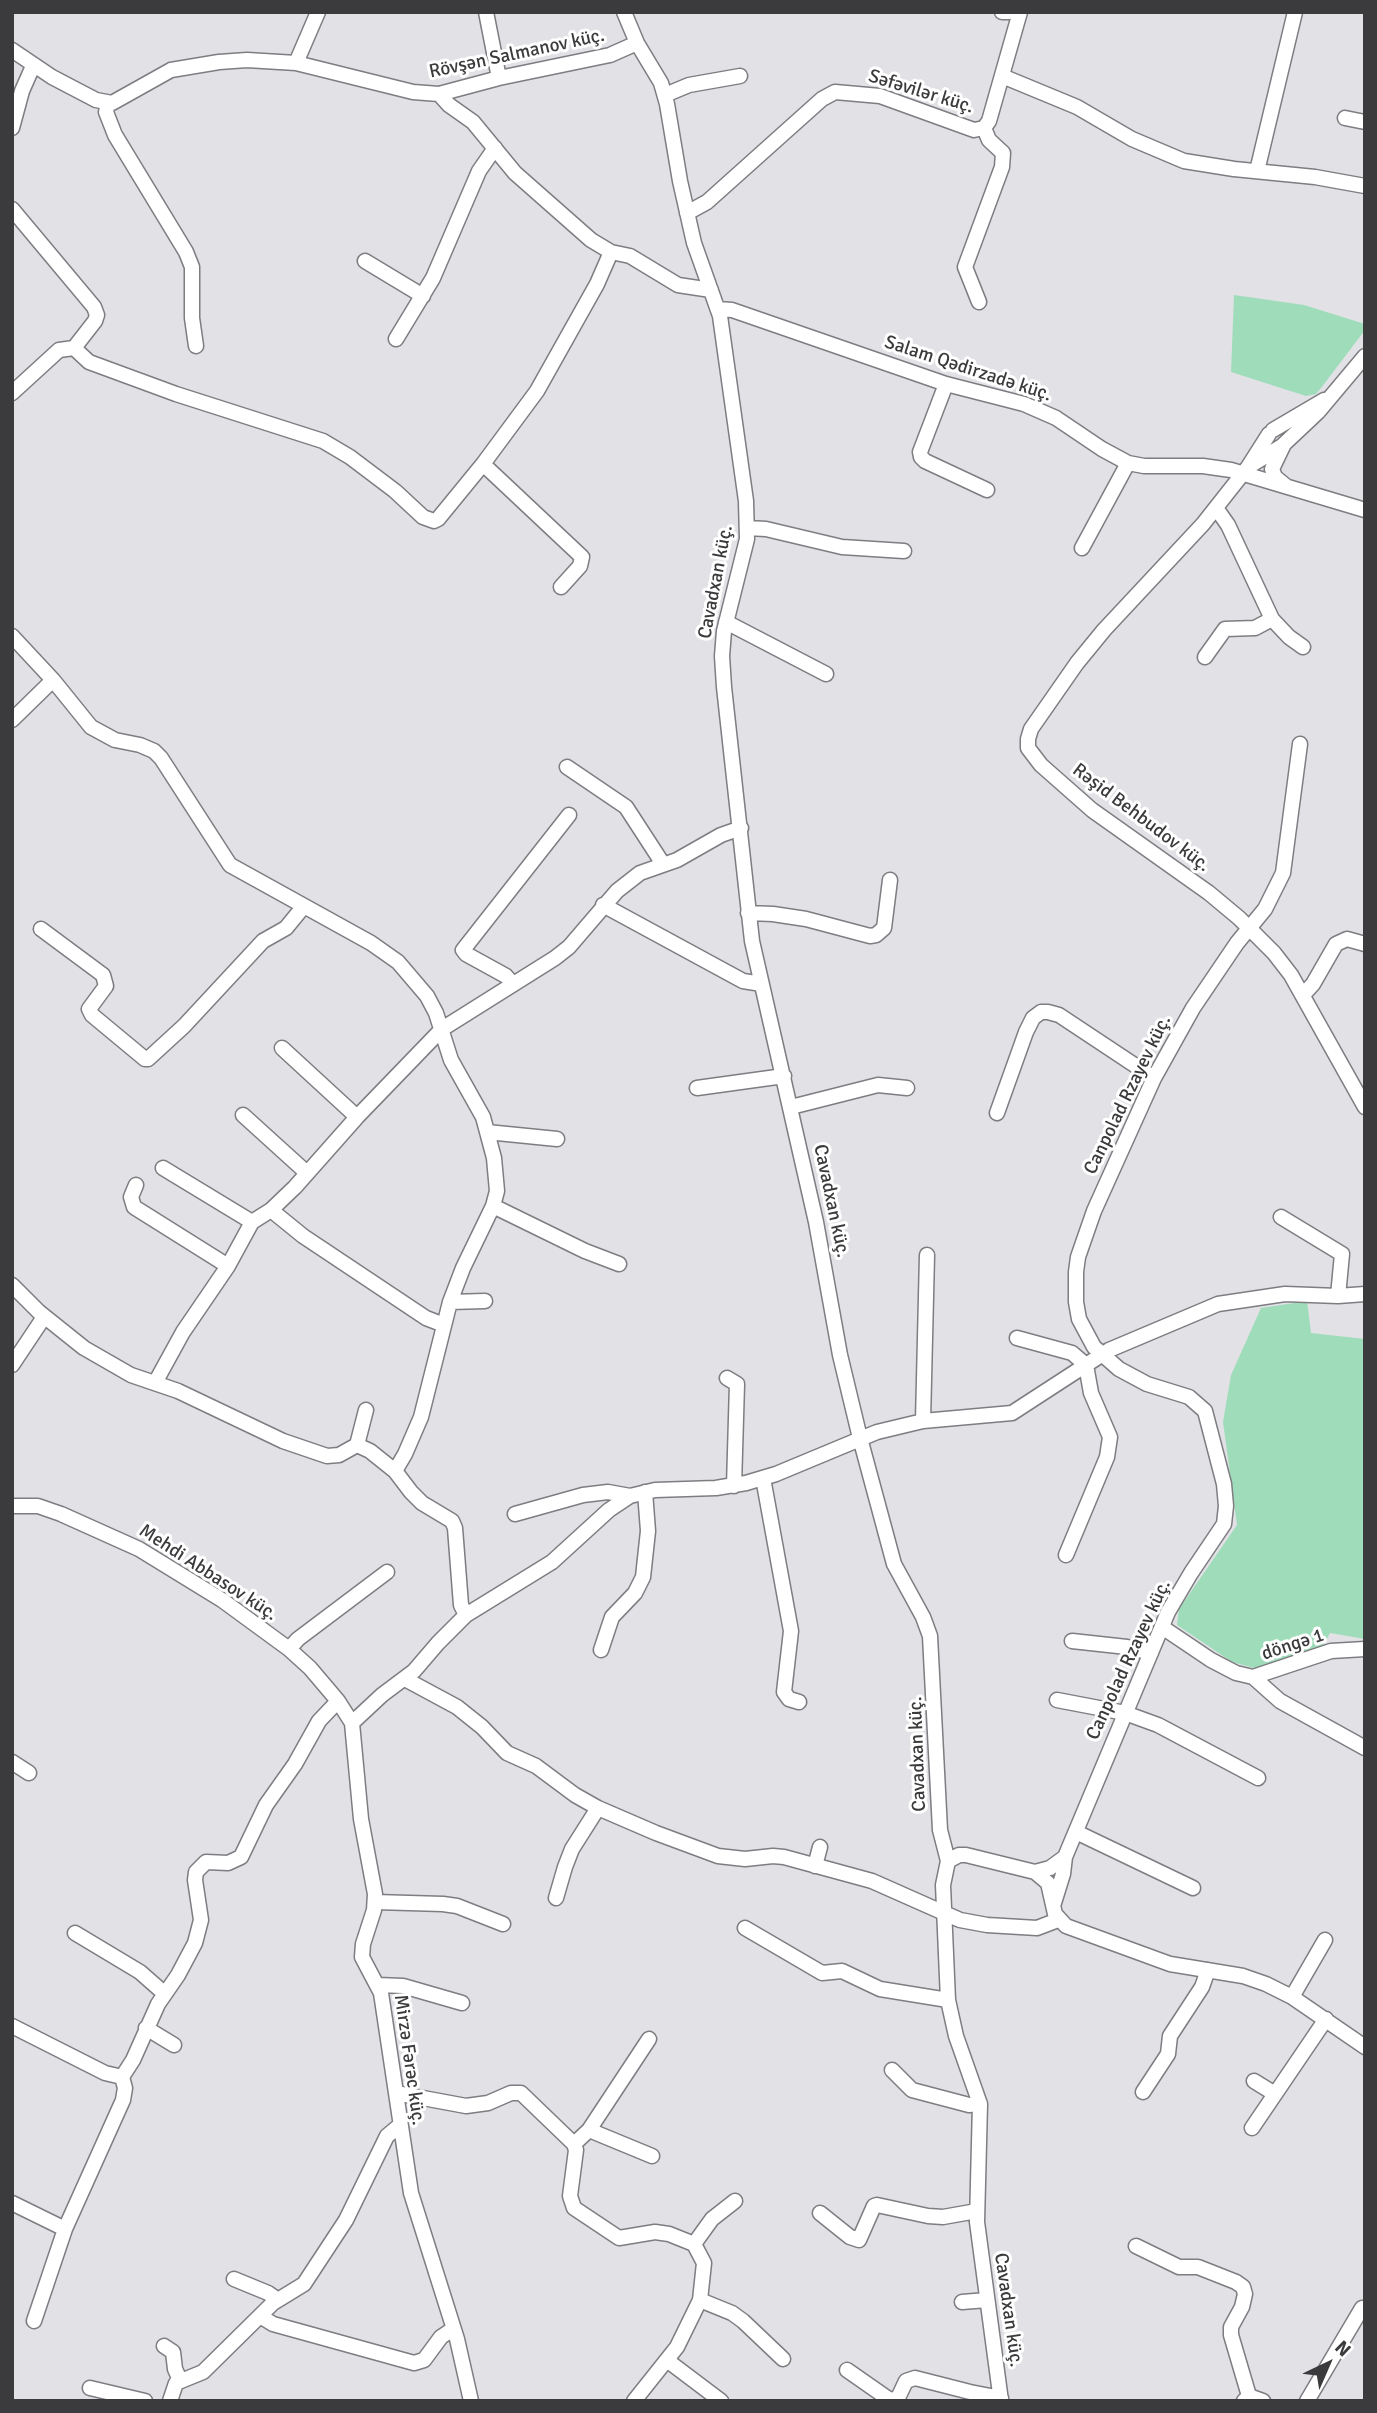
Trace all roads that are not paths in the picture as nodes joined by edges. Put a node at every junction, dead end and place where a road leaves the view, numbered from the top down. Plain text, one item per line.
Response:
1 (318, 12) edge
2 (486, 12) edge
3 (624, 12) edge
4 (1002, 12) edge
5 (1009, 12) edge
6 (1020, 12) edge
7 (1295, 12) edge
8 (636, 43) junction
9 (12, 50) edge
10 (296, 63) junction
11 (33, 66) junction
12 (740, 76) dead end
13 (1002, 76) junction
14 (499, 78) junction
15 (439, 94) junction
16 (665, 95) junction
17 (107, 103) junction
18 (1345, 118) dead end
19 (1365, 122) edge
20 (12, 128) edge
21 (984, 128) junction
22 (495, 148) junction
23 (1257, 171) junction
24 (1365, 186) edge
25 (12, 209) edge
26 (687, 213) junction
27 (611, 252) junction
28 (365, 261) dead end
29 (711, 290) junction
30 (423, 296) junction
31 (979, 302) dead end
32 (718, 309) junction
33 (396, 339) dead end
34 (196, 346) dead end
35 (74, 348) junction
36 (1365, 356) edge
37 (946, 384) junction
38 (12, 393) edge
39 (1334, 393) junction
40 (1271, 432) junction
41 (1283, 445) junction
42 (1128, 463) junction
43 (483, 464) junction
44 (1245, 470) junction
45 (1289, 488) junction
46 (987, 490) dead end
47 (1216, 508) junction
48 (1365, 510) edge
49 (747, 528) junction
50 (1082, 548) dead end
51 (904, 551) dead end
52 (561, 587) dead end
53 (1272, 619) junction
54 (726, 621) junction
55 (12, 636) edge
56 (1303, 647) dead end
57 (1205, 657) dead end
58 (826, 674) dead end
59 (53, 680) junction
60 (12, 720) edge
61 (1300, 744) dead end
62 (567, 767) dead end
63 (569, 815) dead end
64 (741, 828) junction
65 (663, 864) junction
66 (890, 880) dead end
67 (603, 905) junction
68 (304, 906) junction
69 (748, 913) junction
70 (1250, 928) junction
71 (41, 929) dead end
72 (1365, 944) edge
73 (513, 984) junction
74 (762, 985) junction
75 (1303, 995) junction
76 (442, 1029) junction
77 (282, 1048) dead end
78 (784, 1076) junction
79 (1154, 1078) junction
80 (697, 1088) dead end
81 (906, 1088) dead end
82 (791, 1107) junction
83 (1365, 1107) edge
84 (997, 1113) dead end
85 (243, 1115) dead end
86 (357, 1117) junction
87 (487, 1132) junction
88 (557, 1139) dead end
89 (163, 1168) dead end
90 (307, 1173) junction
91 (136, 1185) dead end
92 (493, 1206) junction
93 (271, 1210) junction
94 (1281, 1217) dead end
95 (252, 1222) junction
96 (927, 1255) dead end
97 (619, 1264) dead end
98 (228, 1266) junction
99 (12, 1285) edge
100 (1365, 1294) edge
101 (1338, 1296) junction
102 (485, 1301) dead end
103 (450, 1302) junction
104 (44, 1317) junction
105 (444, 1325) junction
106 (1017, 1338) dead end
107 (1102, 1355) junction
108 (12, 1365) edge
109 (1086, 1365) junction
110 (727, 1378) dead end
111 (155, 1384) junction
112 (366, 1410) dead end
113 (923, 1421) junction
114 (860, 1438) junction
115 (357, 1445) junction
116 (395, 1471) junction
117 (763, 1478) junction
118 (734, 1486) junction
119 (645, 1492) junction
120 (630, 1496) junction
121 (12, 1506) edge
122 (514, 1514) dead end
123 (1066, 1555) dead end
124 (387, 1572) dead end
125 (466, 1615) junction
126 (1163, 1627) junction
127 (1072, 1641) dead end
128 (1365, 1648) edge
129 (289, 1649) junction
130 (601, 1650) dead end
131 (1151, 1653) junction
132 (1253, 1677) junction
133 (405, 1679) junction
134 (1058, 1700) dead end
135 (338, 1701) junction
136 (799, 1702) dead end
137 (1125, 1713) junction
138 (352, 1723) junction
139 (1365, 1748) edge
140 (12, 1762) edge
141 (29, 1773) dead end
142 (1258, 1778) dead end
143 (598, 1808) junction
144 (1076, 1832) junction
145 (820, 1847) dead end
146 (1065, 1857) junction
147 (948, 1861) junction
148 (815, 1866) junction
149 (1035, 1872) junction
150 (1194, 1888) dead end
151 (556, 1898) dead end
152 (375, 1902) junction
153 (1054, 1904) junction
154 (945, 1915) junction
155 (1058, 1920) junction
156 (503, 1924) dead end
157 (745, 1928) dead end
158 (75, 1933) dead end
159 (1325, 1940) dead end
160 (1208, 1970) junction
161 (378, 1985) junction
162 (165, 1994) junction
163 (1292, 1997) junction
164 (948, 2000) junction
165 (462, 2003) dead end
166 (1326, 2019) junction
167 (12, 2026) edge
168 (146, 2028) junction
169 (649, 2039) dead end
170 (174, 2045) dead end
171 (1365, 2047) edge
172 (892, 2070) dead end
173 (122, 2077) junction
174 (1255, 2081) dead end
175 (1143, 2092) dead end
176 (396, 2093) junction
177 (1275, 2094) junction
178 (980, 2105) junction
179 (399, 2126) junction
180 (1252, 2128) dead end
181 (589, 2130) junction
182 (574, 2144) junction
183 (652, 2156) dead end
184 (735, 2200) dead end
185 (12, 2203) edge
186 (976, 2211) junction
187 (820, 2213) dead end
188 (65, 2229) junction
189 (694, 2244) junction
190 (1136, 2246) dead end
191 (234, 2279) dead end
192 (278, 2300) junction
193 (700, 2300) junction
194 (987, 2300) junction
195 (962, 2302) dead end
196 (1362, 2308) dead end
197 (260, 2316) junction
198 (34, 2321) dead end
199 (453, 2329) junction
200 (164, 2346) dead end
201 (783, 2359) dead end
202 (668, 2361) junction
203 (847, 2370) dead end
204 (180, 2380) junction
205 (90, 2388) dead end
206 (1001, 2399) edge
207 (1252, 2399) edge
208 (145, 2401) edge
209 (170, 2401) edge
210 (471, 2401) edge
211 (634, 2401) edge
212 (721, 2401) edge
213 (1307, 2401) edge

1 - 10 street
2 - 14 street
3 - 8 street, Cavadxan küç.
4 - 5 street
6 - 13 street, Səfəvilər küç.
7 - 23 street
8 - 14 street, Rövşən Salmanov küç.
8 - 16 street, Cavadxan küç.
9 - 11 street
10 - 15 street, Rövşən Salmanov küç.
10 - 17 street, Rövşən Salmanov küç.
11 - 17 street
11 - 20 street
12 - 16 street
13 - 21 street, Səfəvilər küç.
13 - 23 street
14 - 15 street, Rövşən Salmanov küç.
15 - 22 street
16 - 26 street, Cavadxan küç.
17 - 34 street
18 - 19 street
21 - 26 street, Səfəvilər küç.
21 - 31 street
22 - 27 street
22 - 30 street
23 - 24 street
25 - 35 street
26 - 29 street, Cavadxan küç.
27 - 29 street
27 - 43 street
28 - 30 street
29 - 32 street, Cavadxan küç.
30 - 33 street
32 - 37 street, Salam Qədirzadə küç.
32 - 49 street, Cavadxan küç.
35 - 38 street
35 - 43 street
36 - 39 street
37 - 42 street, Salam Qədirzadə küç.
37 - 46 street
39 - 40 street
39 - 41 street
40 - 41 street
40 - 44 street, Rəşid Behbudov küç.
41 - 44 street
41 - 45 street
42 - 44 street, Salam Qədirzadə küç.
42 - 50 street
43 - 52 street
44 - 45 street, Salam Qədirzadə küç.
44 - 47 street, Rəşid Behbudov küç.
45 - 48 street, Salam Qədirzadə küç.
47 - 53 street
47 - 70 street, Rəşid Behbudov küç.
49 - 51 street
49 - 54 street, Cavadxan küç.
53 - 56 street
53 - 57 street
54 - 58 street
54 - 64 street, Cavadxan küç.
55 - 59 street
59 - 60 street
59 - 68 street
61 - 70 street, Canpolad Rzayev küç.
62 - 65 street
63 - 73 street
64 - 65 street
64 - 69 street, Cavadxan küç.
65 - 67 street
66 - 69 street
67 - 73 street
67 - 74 street
68 - 71 street
68 - 76 street
69 - 74 street, Cavadxan küç.
70 - 75 street, Rəşid Behbudov küç.
70 - 79 street, Canpolad Rzayev küç.
72 - 75 street
73 - 76 street
74 - 78 street, Cavadxan küç.
75 - 83 street, Rəşid Behbudov küç.
76 - 86 street
76 - 87 street
77 - 86 street
78 - 80 street
78 - 82 street, Cavadxan küç.
79 - 84 street
79 - 107 street, Canpolad Rzayev küç.
81 - 82 street
82 - 114 street, Cavadxan küç.
85 - 90 street
86 - 90 street
87 - 88 street
87 - 92 street
89 - 95 street
90 - 93 street
91 - 98 street
92 - 97 street
92 - 103 street
93 - 95 street
93 - 105 street
94 - 101 street
95 - 98 street
96 - 113 street
98 - 111 street
99 - 104 street
100 - 101 street
101 - 107 street
102 - 103 street
103 - 105 street
104 - 108 street
104 - 111 street
105 - 116 street
106 - 109 street
107 - 109 street
107 - 126 street, Canpolad Rzayev küç.
109 - 113 street
109 - 123 street
110 - 118 street
111 - 115 street
112 - 115 street
113 - 114 street
114 - 117 street
114 - 147 street, Cavadxan küç.
115 - 116 street
116 - 125 street
117 - 118 street
117 - 136 street
118 - 119 street
119 - 120 street
119 - 130 street
120 - 122 street
120 - 125 street
121 - 129 street, Mehdi Abbasov küç.
124 - 129 street
125 - 133 street
126 - 131 street, Canpolad Rzayev küç.
126 - 132 street, döngə 1
127 - 131 street
128 - 132 street, döngə 1
129 - 135 street, Mehdi Abbasov küç.
131 - 137 street, Canpolad Rzayev küç.
132 - 139 street
133 - 138 street
133 - 143 street
134 - 137 street
135 - 138 street, Mehdi Abbasov küç.
135 - 162 street
137 - 142 street
137 - 144 street, Canpolad Rzayev küç.
138 - 152 street, Mirzə Fərəc küç.
140 - 141 street
143 - 148 street
143 - 151 street
144 - 146 street, Canpolad Rzayev küç.
144 - 150 street
145 - 148 street
146 - 149 street
146 - 153 street, Canpolad Rzayev küç.
147 - 149 street
147 - 154 street, Cavadxan küç.
148 - 154 street
149 - 153 street
152 - 156 street
152 - 161 street, Mirzə Fərəc küç.
153 - 155 street
154 - 155 street
154 - 164 street, Cavadxan küç.
155 - 160 street
157 - 164 street
158 - 162 street
159 - 163 street
160 - 163 street
160 - 175 street
161 - 165 street
161 - 176 street, Mirzə Fərəc küç.
162 - 168 street
163 - 166 street
164 - 178 street, Cavadxan küç.
166 - 171 street
166 - 177 street
167 - 173 street
168 - 170 street
168 - 173 street
169 - 181 street
172 - 178 street
173 - 188 street
174 - 177 street
176 - 179 street, Mirzə Fərəc küç.
176 - 182 street
177 - 180 street
178 - 186 street, Cavadxan küç.
179 - 192 street
179 - 199 street, Mirzə Fərəc küç.
181 - 182 street
181 - 183 street
182 - 189 street
184 - 189 street
185 - 188 street
186 - 187 street
186 - 194 street, Cavadxan küç.
188 - 198 street
189 - 193 street
190 - 207 street
191 - 192 street
192 - 197 street
193 - 201 street
193 - 202 street
194 - 195 street
194 - 206 street, Cavadxan küç.
196 - 213 street
197 - 199 street
197 - 204 street
199 - 210 street, Mirzə Fərəc küç.
200 - 204 street
202 - 211 street
202 - 212 street
203 - 206 street
204 - 209 street
205 - 208 street

